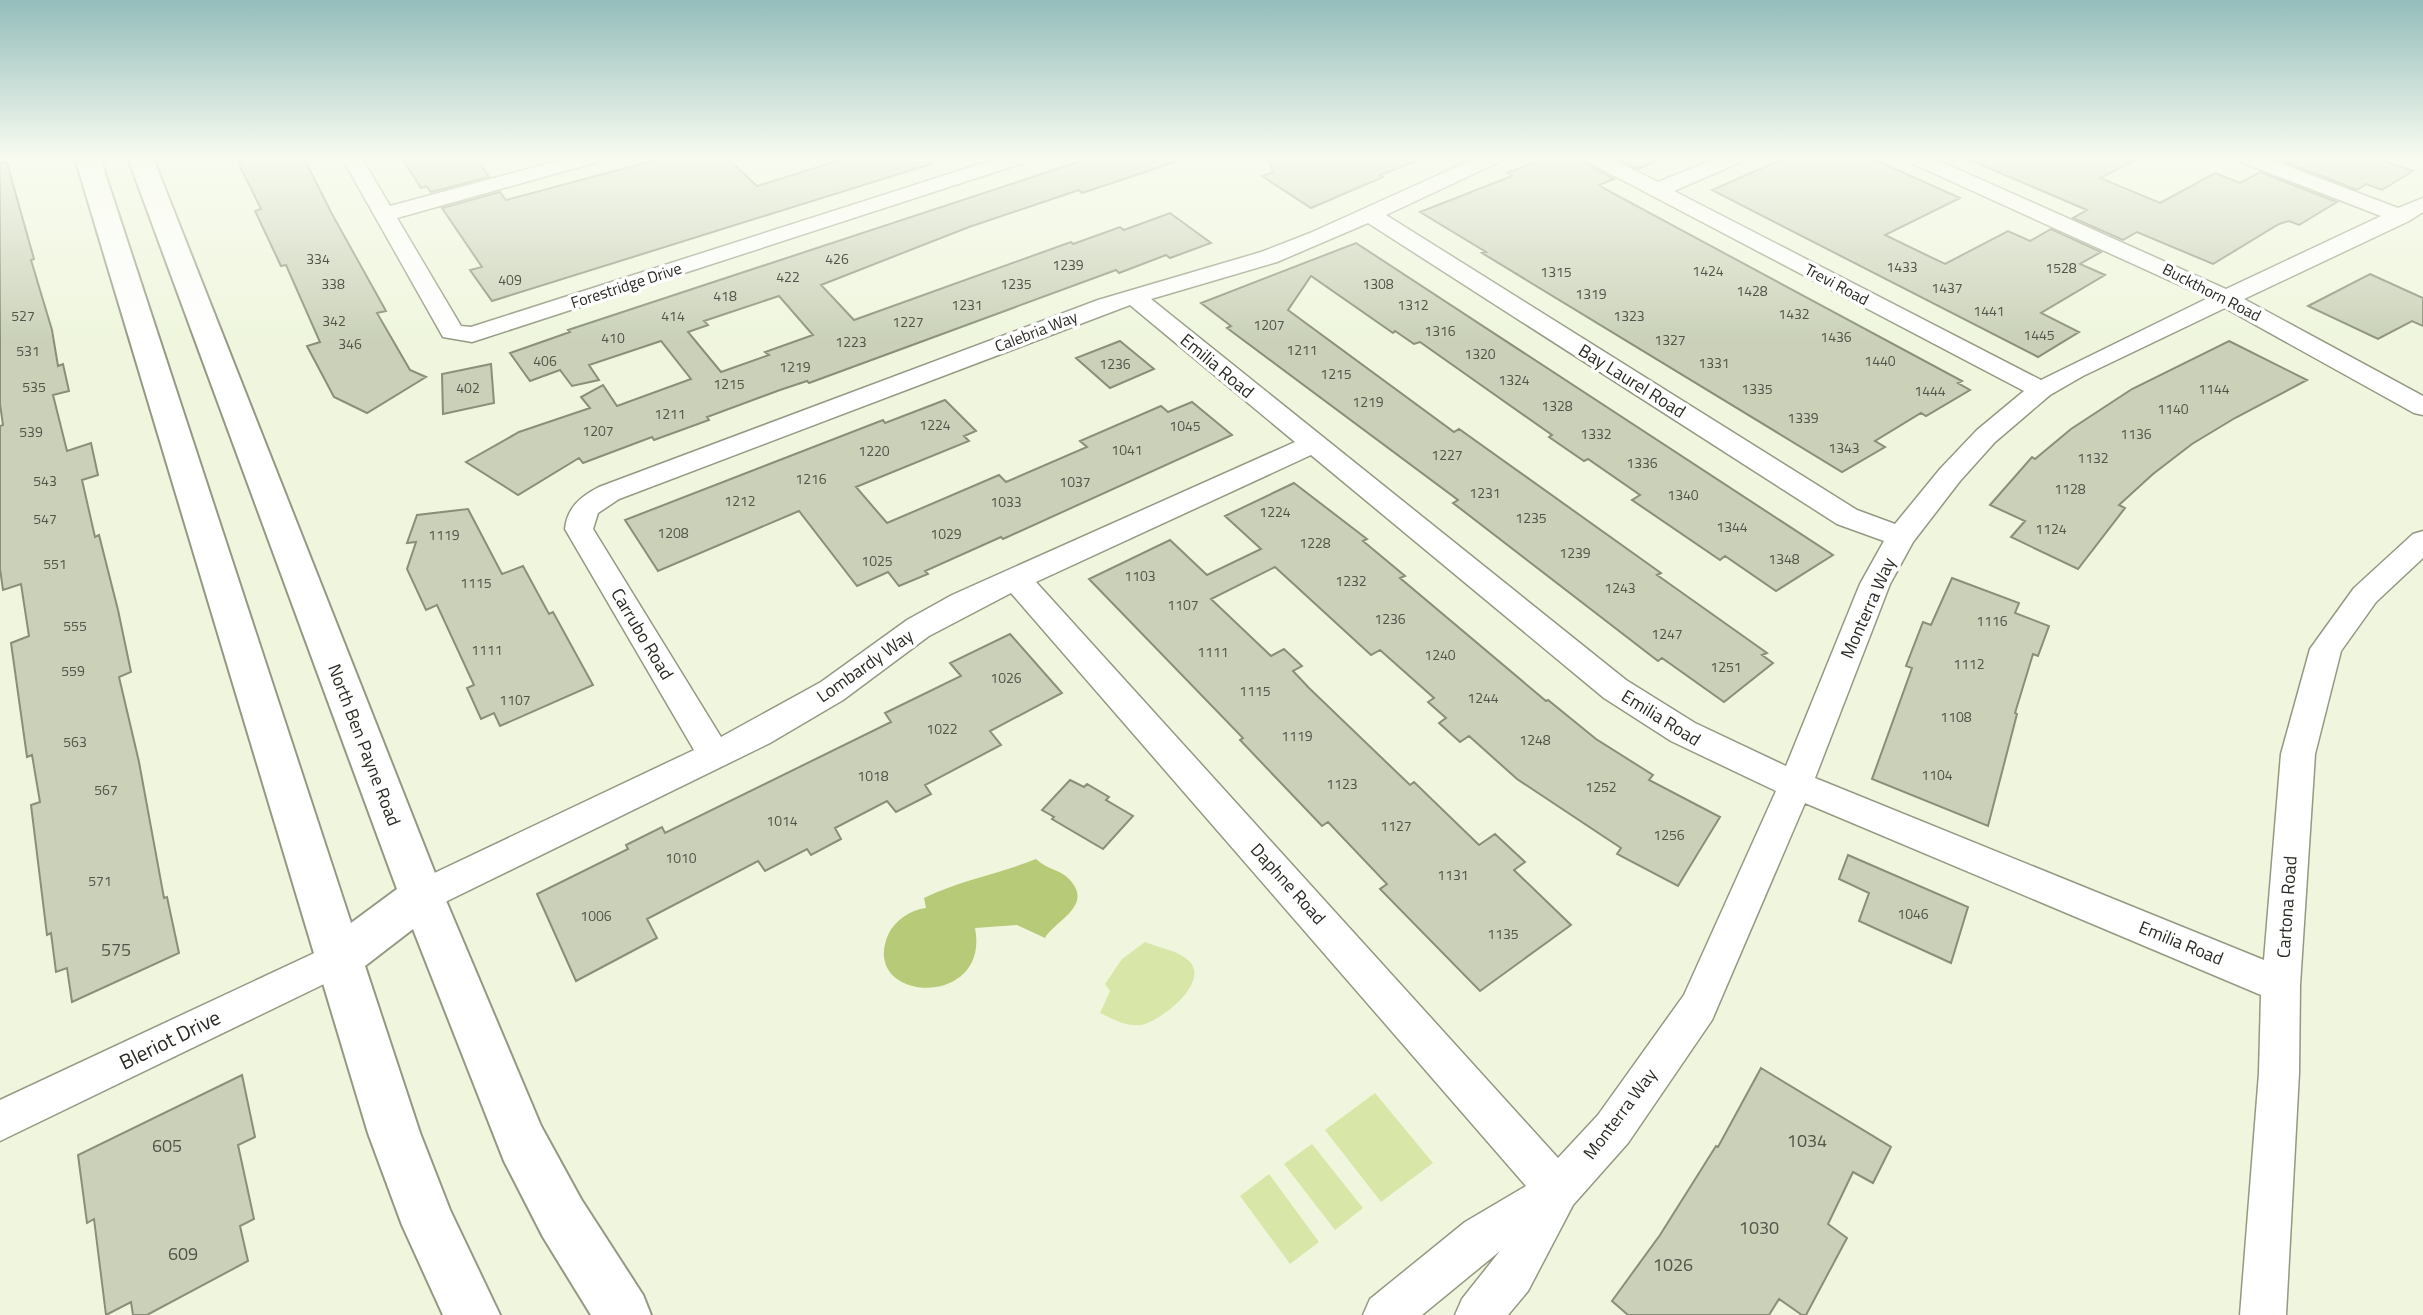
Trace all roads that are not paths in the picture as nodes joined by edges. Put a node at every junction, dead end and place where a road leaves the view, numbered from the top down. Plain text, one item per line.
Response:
1 (106, 219) edge
2 (163, 219) edge
3 (386, 219) edge
4 (829, 219) edge
5 (1357, 219) edge
6 (1377, 219) edge
7 (1714, 219) edge
8 (2056, 219) edge
9 (2392, 219) edge
10 (1133, 296) junction
11 (2228, 298) junction
12 (2042, 390) junction
13 (2423, 407) edge
14 (1312, 444) junction
15 (584, 511) joint
16 (1901, 537) junction
17 (2423, 541) edge
18 (1016, 579) junction
19 (714, 755) junction
20 (1796, 784) junction
21 (422, 896) junction
22 (340, 958) junction
23 (2281, 985) junction
24 (0, 1121) edge
25 (1558, 1190) junction
26 (472, 1315) edge
27 (623, 1315) edge
28 (1386, 1315) edge
29 (1478, 1315) edge
30 (2263, 1315) edge

1 - 22 street
2 - 21 street, North Ben Payne Road
3 - 4 street, Forestridge Drive
5 - 10 street, Calebria Way
6 - 16 street, Bay Laurel Road
7 - 12 street, Trevi Road
8 - 11 street, Buckthorn Road
9 - 11 street, Monterra Way
10 - 14 street, Emilia Road
10 - 15 street, Calebria Way
11 - 12 street, Monterra Way
11 - 13 street, Buckthorn Road
12 - 16 street, Monterra Way
14 - 18 street, Lombardy Way
14 - 20 street, Emilia Road
15 - 19 street, Carrubo Road
16 - 20 street, Monterra Way
17 - 23 street, Cartona Road
18 - 19 street, Lombardy Way
18 - 25 street, Daphne Road
19 - 21 street, Lombardy Way
20 - 23 street, Emilia Road
20 - 25 street, Monterra Way
21 - 22 street
21 - 27 street, North Ben Payne Road
22 - 24 street, Bleriot Drive
22 - 26 street
23 - 30 street, Cartona Road
25 - 28 street, Monterra Way
25 - 29 street, Monterra Way

